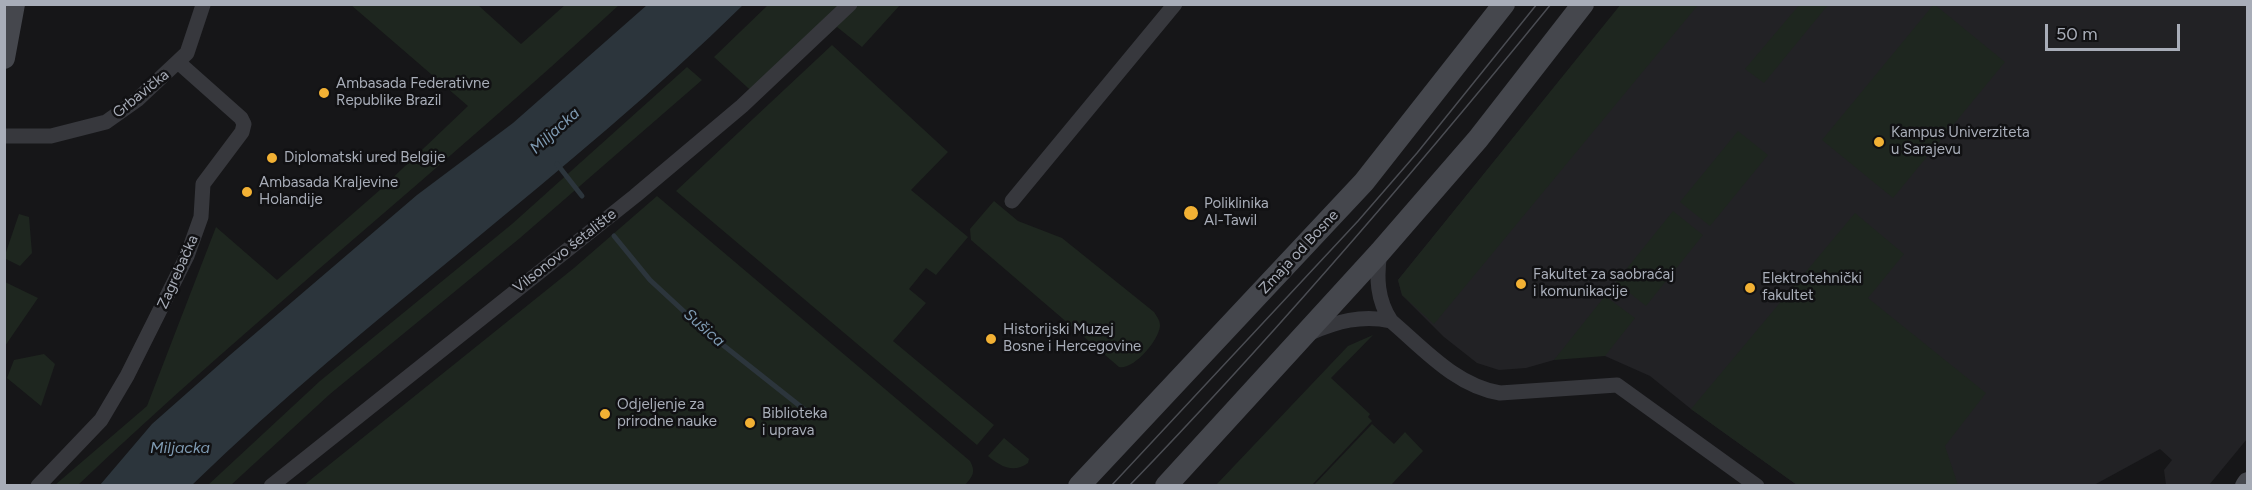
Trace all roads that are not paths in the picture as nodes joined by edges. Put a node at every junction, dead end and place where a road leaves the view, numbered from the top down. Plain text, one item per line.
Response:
1 (14, 4) edge
2 (850, 4) edge
3 (1175, 4) edge
4 (1504, 4) edge
5 (1583, 4) edge
6 (203, 5) edge
7 (4, 58) edge
8 (178, 62) junction
9 (4, 135) edge
10 (1012, 201) dead end
11 (1380, 252) junction
12 (1391, 321) junction
13 (1305, 336) junction
14 (38, 486) edge
15 (270, 486) edge
16 (1079, 486) edge
17 (1166, 486) edge
18 (1758, 486) edge

1 - 7 main road
2 - 15 street, Vilsonovo šetalište
3 - 10 street
4 - 16 main road, Zmaja od Bosne
5 - 11 main road
6 - 8 street, Grbavička
8 - 9 street, Grbavička
8 - 14 street, Zagrebačka
11 - 12 street
11 - 13 main road
12 - 13 street
12 - 18 street
13 - 17 main road

